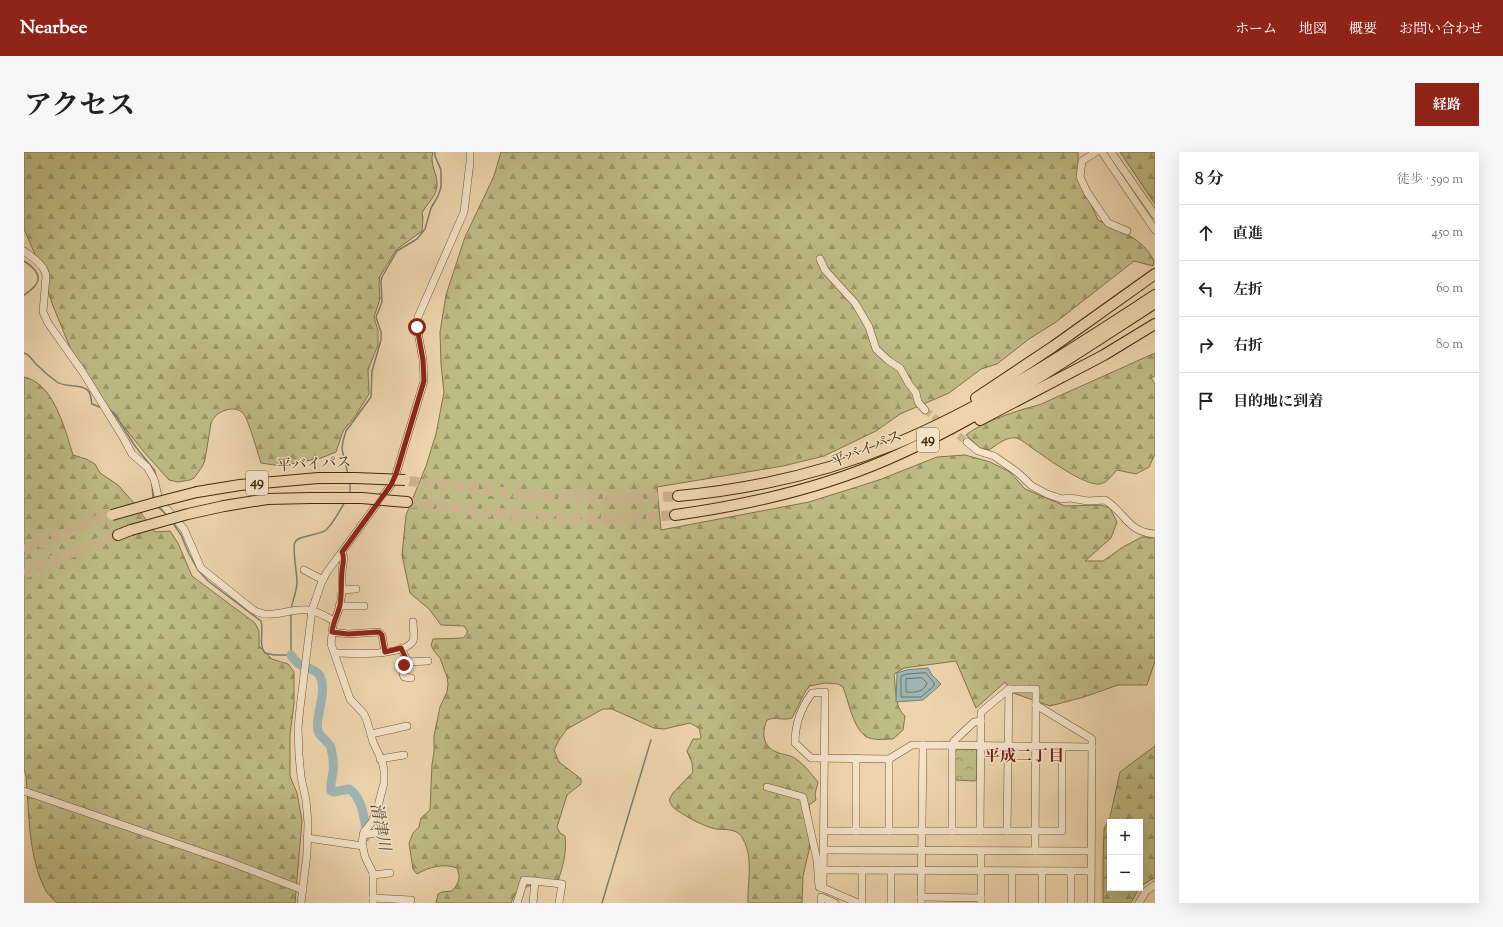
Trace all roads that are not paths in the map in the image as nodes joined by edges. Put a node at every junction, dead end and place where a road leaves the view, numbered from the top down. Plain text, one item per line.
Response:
1 (470, 152) edge
2 (1096, 152) edge
3 (1102, 152) edge
4 (1111, 152) edge
5 (1155, 215) edge
6 (1155, 230) edge
7 (1127, 231) dead end
8 (24, 251) edge
9 (820, 259) dead end
10 (1155, 274) edge
11 (1155, 295) edge
12 (1155, 303) edge
13 (1155, 324) edge
14 (925, 410) tunnel mouth
15 (967, 442) tunnel mouth
16 (877, 451) junction
17 (407, 480) tunnel mouth
18 (813, 486) junction
19 (678, 496) tunnel mouth
20 (407, 502) tunnel mouth
21 (675, 515) tunnel mouth
22 (109, 516) tunnel mouth
23 (1155, 534) edge
24 (118, 535) tunnel mouth
25 (342, 552) junction
26 (304, 570) dead end
27 (323, 580) junction
28 (356, 588) dead end
29 (342, 590) junction
30 (340, 606) junction
31 (364, 606) dead end
32 (312, 611) junction
33 (334, 621) junction
34 (413, 622) dead end
35 (332, 632) junction
36 (401, 648) junction
37 (385, 652) junction
38 (335, 653) junction
39 (407, 661) junction
40 (428, 661) dead end
41 (411, 678) dead end
42 (1009, 689) junction
43 (1036, 705) junction
44 (981, 721) junction
45 (407, 726) dead end
46 (371, 734) junction
47 (923, 745) junction
48 (952, 746) junction
49 (981, 746) junction
50 (1008, 746) junction
51 (1036, 746) junction
52 (1062, 747) junction
53 (1092, 747) junction
54 (404, 755) dead end
55 (380, 758) junction
56 (856, 758) junction
57 (823, 759) junction
58 (889, 759) junction
59 (767, 787) dead end
60 (24, 791) edge
61 (824, 831) junction
62 (856, 831) junction
63 (889, 831) junction
64 (922, 831) junction
65 (952, 831) junction
66 (980, 831) junction
67 (1007, 831) junction
68 (1036, 831) junction
69 (381, 832) dead end
70 (363, 835) junction
71 (307, 838) junction
72 (363, 846) junction
73 (824, 850) junction
74 (922, 850) junction
75 (981, 851) junction
76 (1035, 851) junction
77 (1091, 851) junction
78 (823, 870) junction
79 (862, 870) junction
80 (892, 870) junction
81 (922, 870) junction
82 (981, 871) junction
83 (1012, 871) junction
84 (1042, 871) junction
85 (1072, 871) junction
86 (1091, 871) junction
87 (390, 873) dead end
88 (373, 875) junction
89 (535, 881) junction
90 (1155, 885) edge
91 (823, 888) junction
92 (303, 890) junction
93 (373, 900) edge
94 (411, 900) dead end
95 (921, 900) edge
96 (981, 900) edge
97 (301, 903) edge
98 (517, 903) edge
99 (533, 903) edge
100 (559, 903) edge
101 (821, 903) edge
102 (835, 903) edge
103 (858, 903) edge
104 (862, 903) edge
105 (892, 903) edge
106 (1012, 903) edge
107 (1042, 903) edge
108 (1071, 903) edge
109 (1091, 903) edge
110 (1139, 903) edge

1 - 25 street
2 - 7 street
3 - 6 street
4 - 5 street
8 - 32 street
9 - 14 street
10 - 16 highway
11 - 16 highway, 平バイパス / 49
12 - 18 highway, 平バイパス / 49
13 - 18 highway
15 - 23 street
16 - 19 highway, 平バイパス / 49
17 - 22 highway, 平バイパス / 49, bridge
18 - 21 highway, 平バイパス / 49
20 - 24 highway, 49, bridge
25 - 27 street
25 - 29 street
26 - 27 street
27 - 32 street
28 - 29 street
29 - 30 street
30 - 31 street
30 - 33 street
32 - 33 street
32 - 71 street
33 - 35 street
34 - 36 street
35 - 37 street
35 - 38 street
36 - 37 street
36 - 39 street
37 - 38 street
38 - 46 street
39 - 40 street
39 - 41 street
42 - 43 street
42 - 44 street
42 - 50 street
43 - 51 street
43 - 53 street
44 - 48 street
44 - 49 street
45 - 46 street
46 - 55 street
47 - 48 street
47 - 58 street
47 - 64 street
48 - 49 street
48 - 65 street
49 - 50 street
49 - 66 street
50 - 51 street
50 - 67 street
51 - 52 street
51 - 68 street
52 - 53 street
52 - 68 street
53 - 77 street
54 - 55 street
55 - 70 street
56 - 57 street
56 - 58 street
56 - 62 street
57 - 57 street
57 - 61 street
58 - 63 street
59 - 91 street
60 - 92 street
61 - 62 street
61 - 73 street
62 - 63 street
63 - 64 street
64 - 65 street
64 - 74 street
65 - 66 street
66 - 67 street
67 - 68 street
68 - 76 street
69 - 70 street
70 - 72 street
71 - 72 street
71 - 92 street
72 - 88 street
73 - 74 street
73 - 78 street
74 - 75 street
74 - 81 street
75 - 76 street
75 - 82 street
76 - 77 street
77 - 86 street
78 - 79 street
78 - 91 street
79 - 80 street
79 - 104 street
80 - 81 street
80 - 105 street
81 - 82 street
81 - 95 street
82 - 83 street
82 - 96 street
83 - 84 street
83 - 106 street
84 - 85 street
84 - 107 street
85 - 86 street
85 - 108 street
86 - 109 street
87 - 88 street
88 - 93 street
89 - 98 street
89 - 99 street
89 - 100 street
90 - 110 street
91 - 103 street
92 - 97 street
93 - 94 street
95 - 96 street
101 - 102 street

